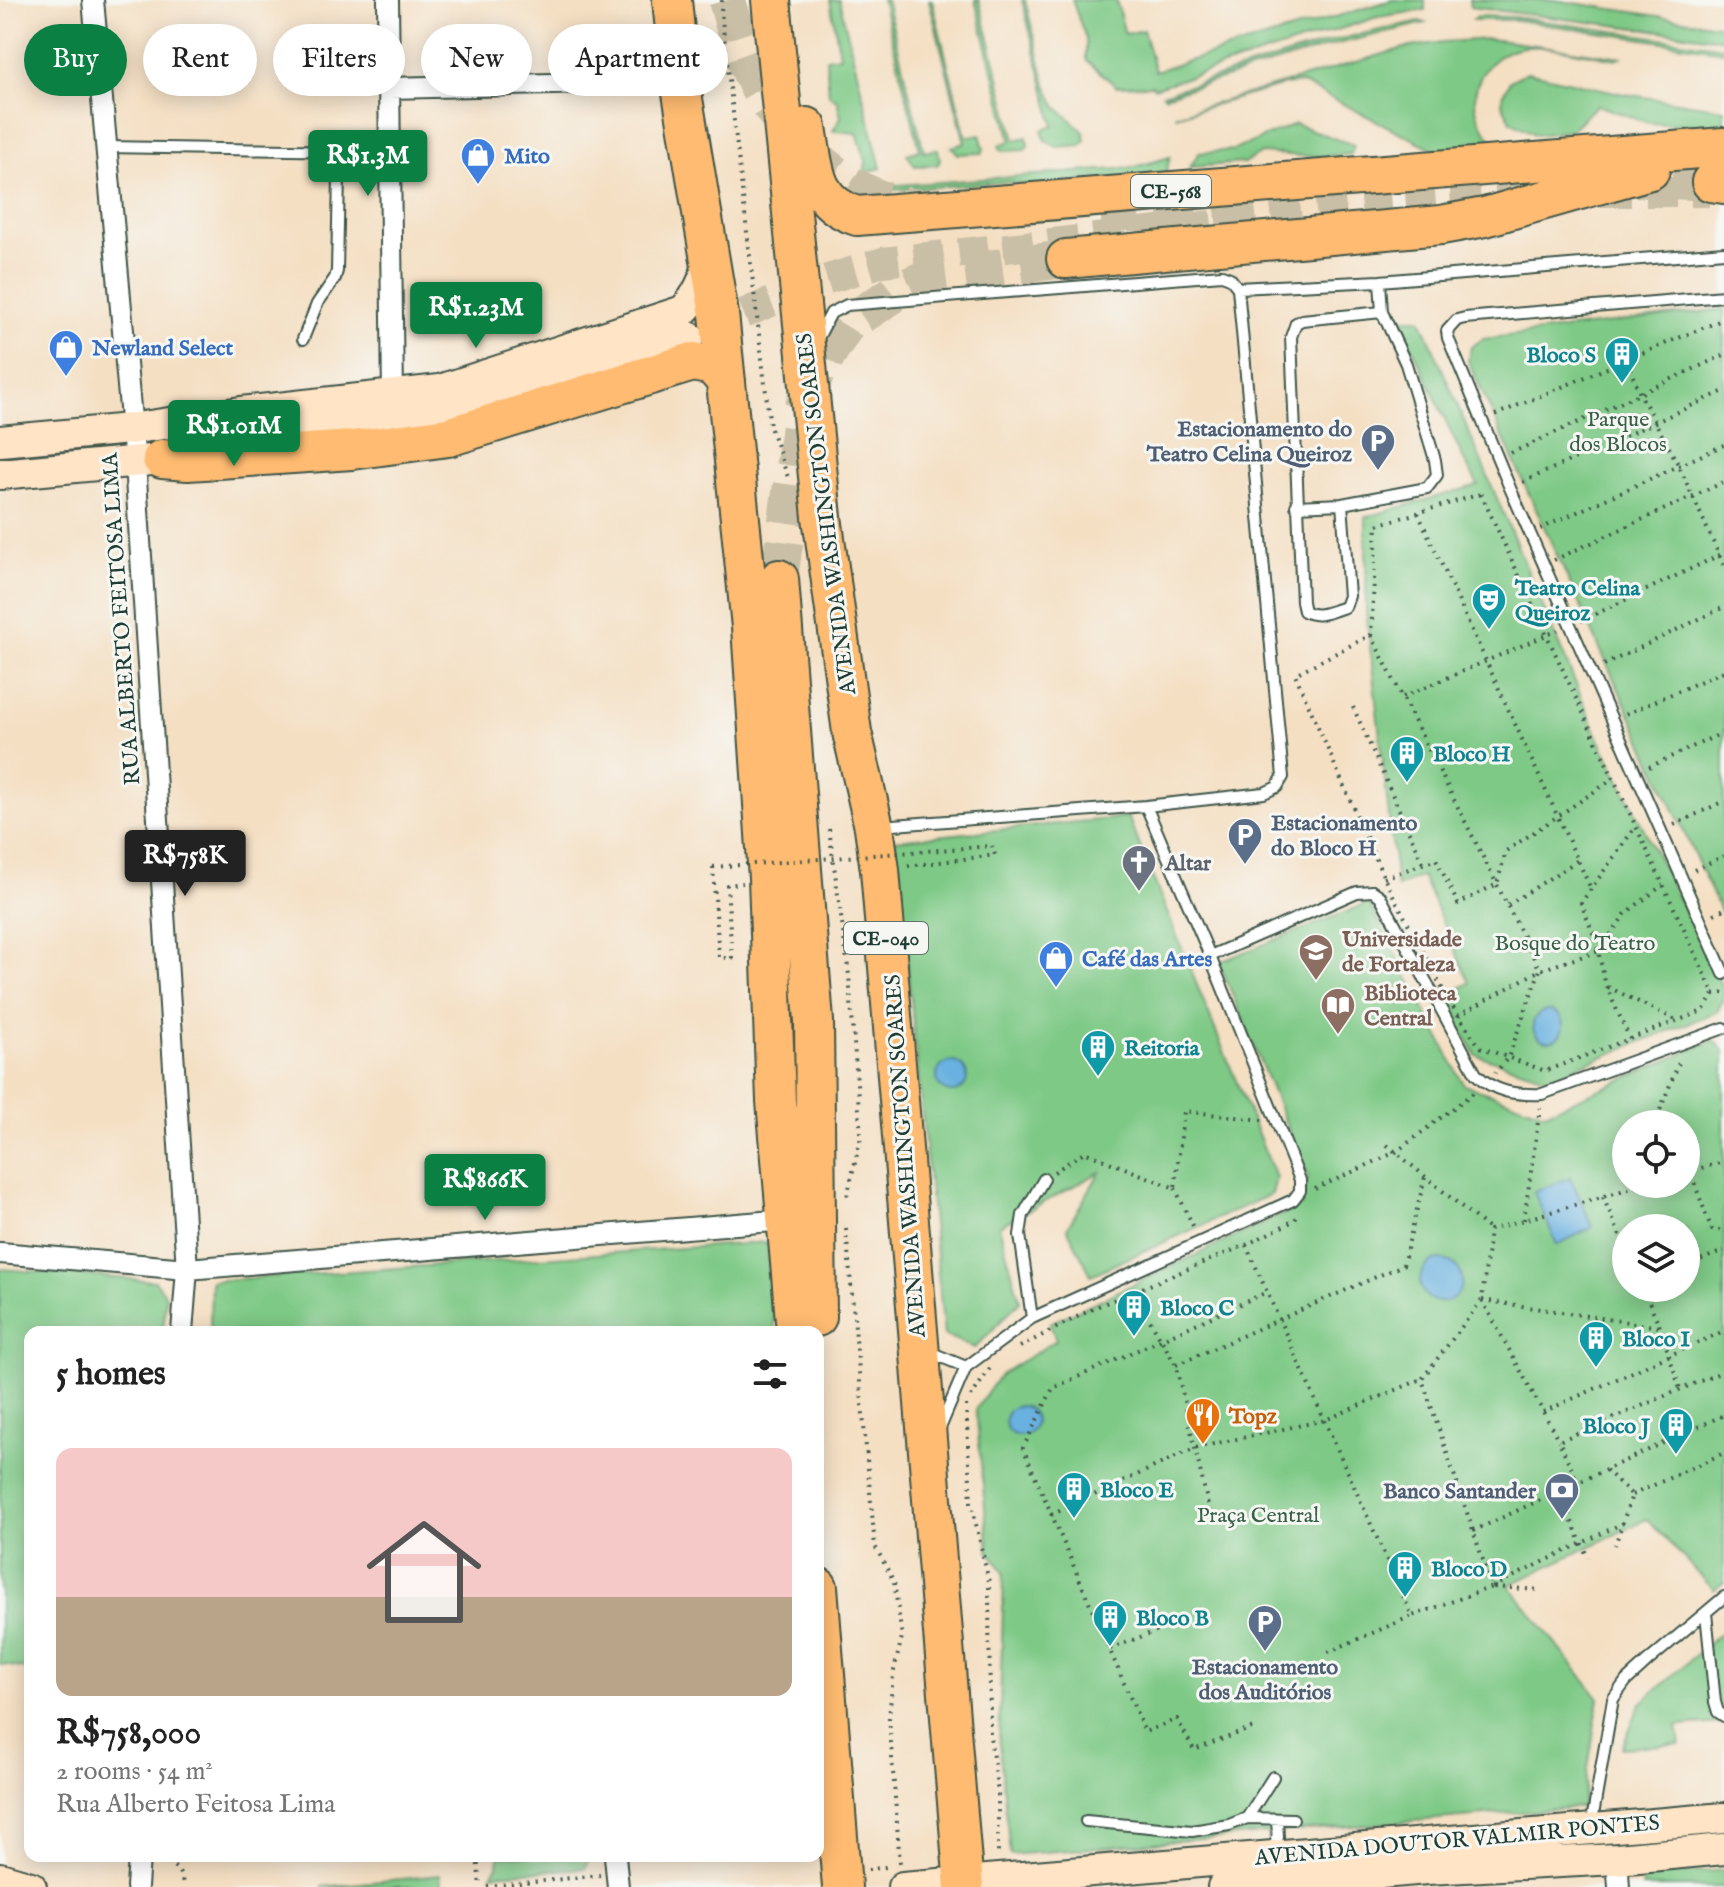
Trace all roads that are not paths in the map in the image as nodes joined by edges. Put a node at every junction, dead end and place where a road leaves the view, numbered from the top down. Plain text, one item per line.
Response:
1 (93, 0) edge
2 (388, 0) edge
3 (672, 0) edge
4 (771, 0) edge
5 (793, 0) edge
6 (388, 24) edge
7 (674, 24) edge
8 (548, 84) edge
9 (405, 88) edge
10 (389, 96) edge
11 (683, 96) edge
12 (106, 147) junction
13 (1724, 147) edge
14 (1718, 181) edge
15 (1724, 252) edge
16 (710, 259) junction
17 (1066, 259) tunnel mouth
18 (1380, 281) junction
19 (1238, 288) junction
20 (1724, 296) edge
21 (1382, 312) junction
22 (689, 337) tunnel mouth
23 (303, 339) dead end
24 (806, 371) junction
25 (726, 381) junction
26 (393, 396) junction
27 (130, 429) junction
28 (0, 441) edge
29 (148, 461) junction
30 (0, 474) edge
31 (1342, 504) junction
32 (1296, 506) junction
33 (779, 579) tunnel mouth
34 (1146, 806) junction
35 (874, 827) junction
36 (1210, 956) junction
37 (1724, 974) edge
38 (1724, 1028) edge
39 (1044, 1179) road end
40 (786, 1220) junction
41 (0, 1253) edge
42 (187, 1269) junction
43 (1032, 1318) junction
44 (182, 1326) edge
45 (795, 1326) edge
46 (816, 1326) edge
47 (918, 1347) junction
48 (966, 1367) junction
49 (928, 1456) junction
50 (1724, 1597) edge
51 (1706, 1613) junction
52 (824, 1662) edge
53 (1724, 1716) edge
54 (1273, 1777) dead end
55 (1247, 1818) junction
56 (1724, 1818) edge
57 (1277, 1819) junction
58 (1293, 1819) dead end
59 (1086, 1821) dead end
60 (1590, 1828) junction
61 (1724, 1849) edge
62 (1271, 1854) junction
63 (145, 1862) edge
64 (1618, 1873) edge
65 (0, 1878) edge
66 (964, 1884) edge
67 (31, 1887) edge
68 (137, 1887) edge
69 (842, 1887) edge
70 (903, 1887) edge
71 (1223, 1887) edge

1 - 12 street, RUA ALBERTO FEITOSA LIMA
2 - 6 street
3 - 7 highway
4 - 24 highway, AVENIDA WASHINGTON SOARES / CE-040
5 - 13 highway, CE-568
8 - 9 street
10 - 26 street
11 - 16 highway
12 - 23 lane
12 - 27 street, RUA ALBERTO FEITOSA LIMA
14 - 17 highway
15 - 18 lane
16 - 25 highway
16 - 26 main road
18 - 19 lane
18 - 21 lane
19 - 24 lane
19 - 34 lane
20 - 37 lane
21 - 31 lane
21 - 32 lane
22 - 29 main road
24 - 35 highway, AVENIDA WASHINGTON SOARES / CE-040
25 - 29 highway
25 - 40 highway
26 - 27 main road
27 - 28 main road
27 - 29 street, RUA ALBERTO FEITOSA LIMA
29 - 30 main road
29 - 42 street, RUA ALBERTO FEITOSA LIMA
31 - 32 lane
31 - 32 lane
33 - 46 highway
34 - 35 lane
34 - 36 lane
35 - 47 highway, AVENIDA WASHINGTON SOARES / CE-040
36 - 38 lane
36 - 43 lane
39 - 43 lane
40 - 42 street
40 - 45 highway
41 - 42 street
42 - 44 street, RUA ALBERTO FEITOSA LIMA
43 - 48 lane
47 - 48 lane
47 - 49 highway, AVENIDA WASHINGTON SOARES / CE-040
48 - 49 lane
49 - 66 highway, AVENIDA WASHINGTON SOARES / CE-040
50 - 51 lane
51 - 53 lane
51 - 60 lane
52 - 69 highway
54 - 55 lane
55 - 57 lane
55 - 59 lane
56 - 60 main road, AVENIDA DOUTOR VALMIR PONTES
57 - 58 lane
57 - 62 lane
60 - 62 main road, AVENIDA DOUTOR VALMIR PONTES
61 - 64 main road, AVENIDA DOUTOR VALMIR PONTES
62 - 66 main road, AVENIDA DOUTOR VALMIR PONTES
63 - 68 street
64 - 71 main road, AVENIDA DOUTOR VALMIR PONTES
65 - 67 main road
66 - 70 main road, AVENIDA DOUTOR VALMIR PONTES

